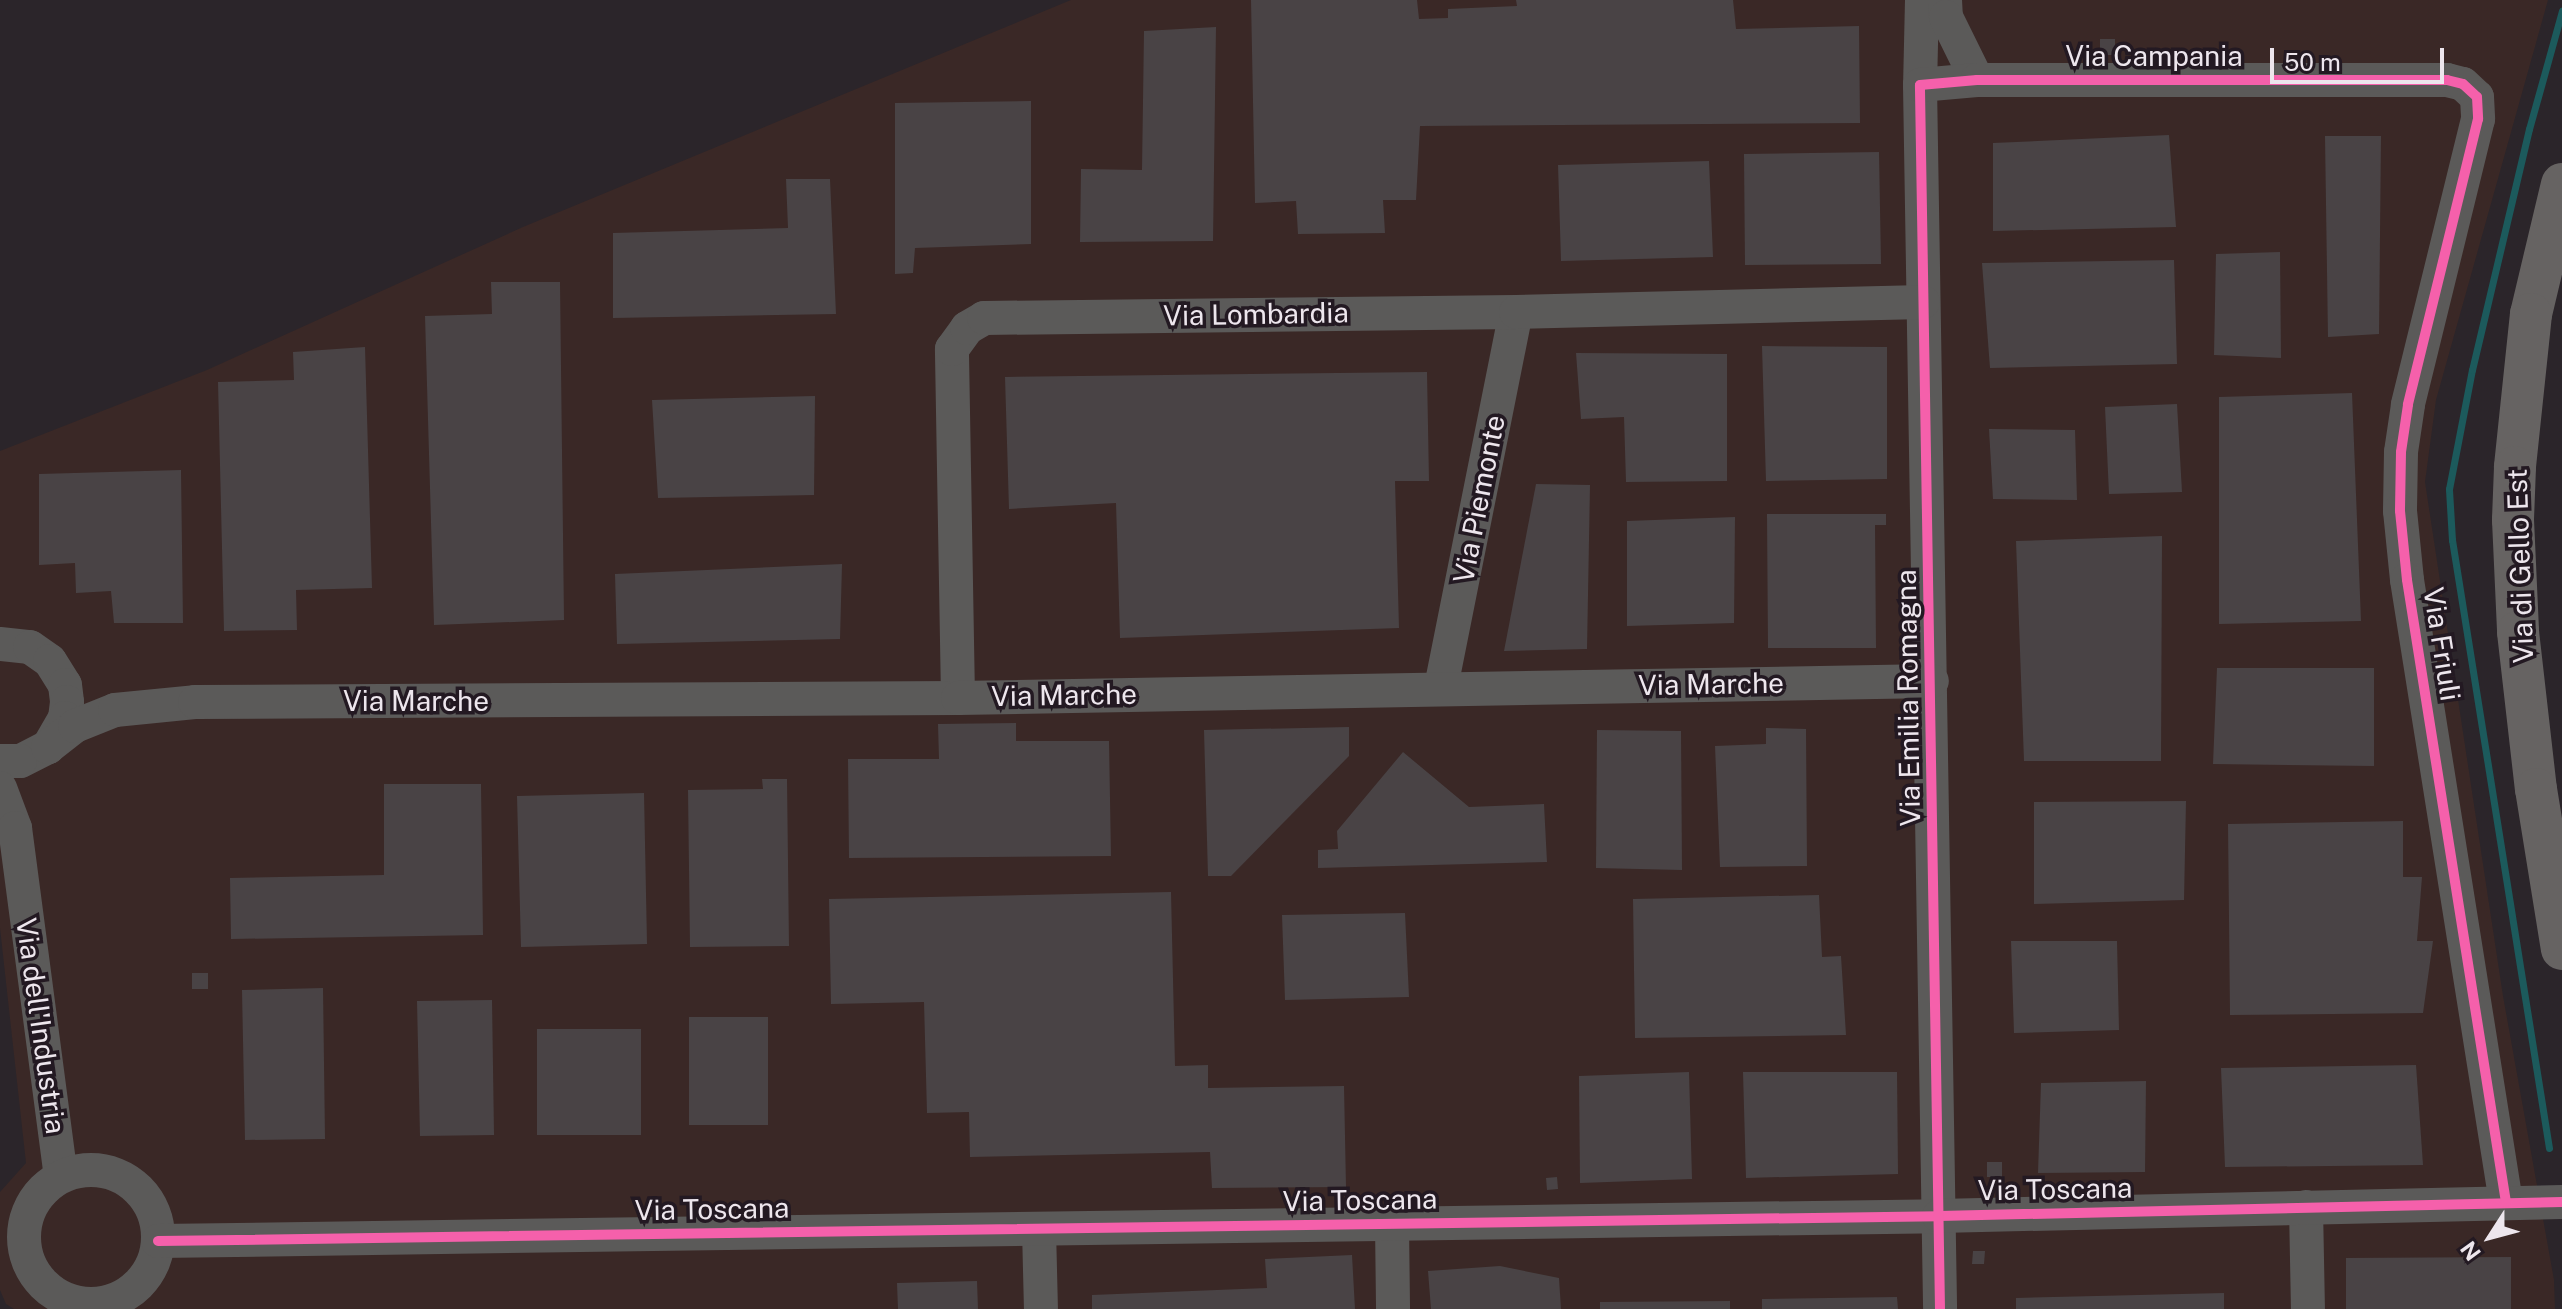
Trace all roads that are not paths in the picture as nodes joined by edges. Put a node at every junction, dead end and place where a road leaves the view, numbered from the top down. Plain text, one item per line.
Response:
1 (1922, 0) edge
2 (1945, 0) edge
3 (1977, 80) junction
4 (1920, 85) junction
5 (2477, 97) joint
6 (2562, 184) edge
7 (1923, 302) junction
8 (1516, 312) junction
9 (0, 629) edge
10 (15, 646) edge
11 (57, 670) junction
12 (1932, 681) junction
13 (1441, 687) junction
14 (958, 698) junction
15 (195, 702) junction
16 (41, 751) junction
17 (0, 761) edge
18 (0, 788) edge
19 (15, 828) junction
20 (2561, 931) edge
21 (61, 1176) junction
22 (2506, 1202) junction
23 (2562, 1202) edge
24 (2306, 1207) junction
25 (1939, 1216) junction
26 (1392, 1224) junction
27 (1039, 1229) junction
28 (158, 1241) junction
29 (136, 1296) edge
30 (88, 1306) edge
31 (1041, 1309) edge
32 (1393, 1309) edge
33 (1940, 1309) edge
34 (2308, 1309) edge

1 - 4 street, Via Emilia Romagna
2 - 3 street
3 - 4 street, Via Campania
3 - 5 street, Via Campania
4 - 7 street, Via Emilia Romagna
5 - 22 street, Via Friuli
6 - 20 main road, Via di Gello Est
7 - 8 street, Via Lombardia
7 - 12 street, Via Emilia Romagna
8 - 13 street, Via Piemonte
8 - 14 street, Via Lombardia
9 - 10 street
10 - 11 street
11 - 15 street, Via Marche
11 - 16 street, Via dell'Industria
12 - 13 street, Via Marche
12 - 25 street, Via Emilia Romagna
13 - 14 street, Via Marche
14 - 15 street, Via Marche
15 - 16 street, Via Marche
16 - 17 street
16 - 19 street, Via dell'Industria
18 - 19 street, Via dell'Industria
19 - 21 street, Via dell'Industria
21 - 28 street, Via dell'Industria
21 - 30 street, Via dell'Industria
22 - 23 street, Via Toscana
22 - 24 street, Via Toscana
24 - 25 street, Via Toscana
24 - 34 street
25 - 26 street, Via Toscana
25 - 33 street, Via Emilia Romagna
26 - 27 street, Via Toscana
26 - 32 street
27 - 28 street, Via Toscana
27 - 31 street
28 - 29 street, Via dell'Industria
29 - 30 street, Via dell'Industria

